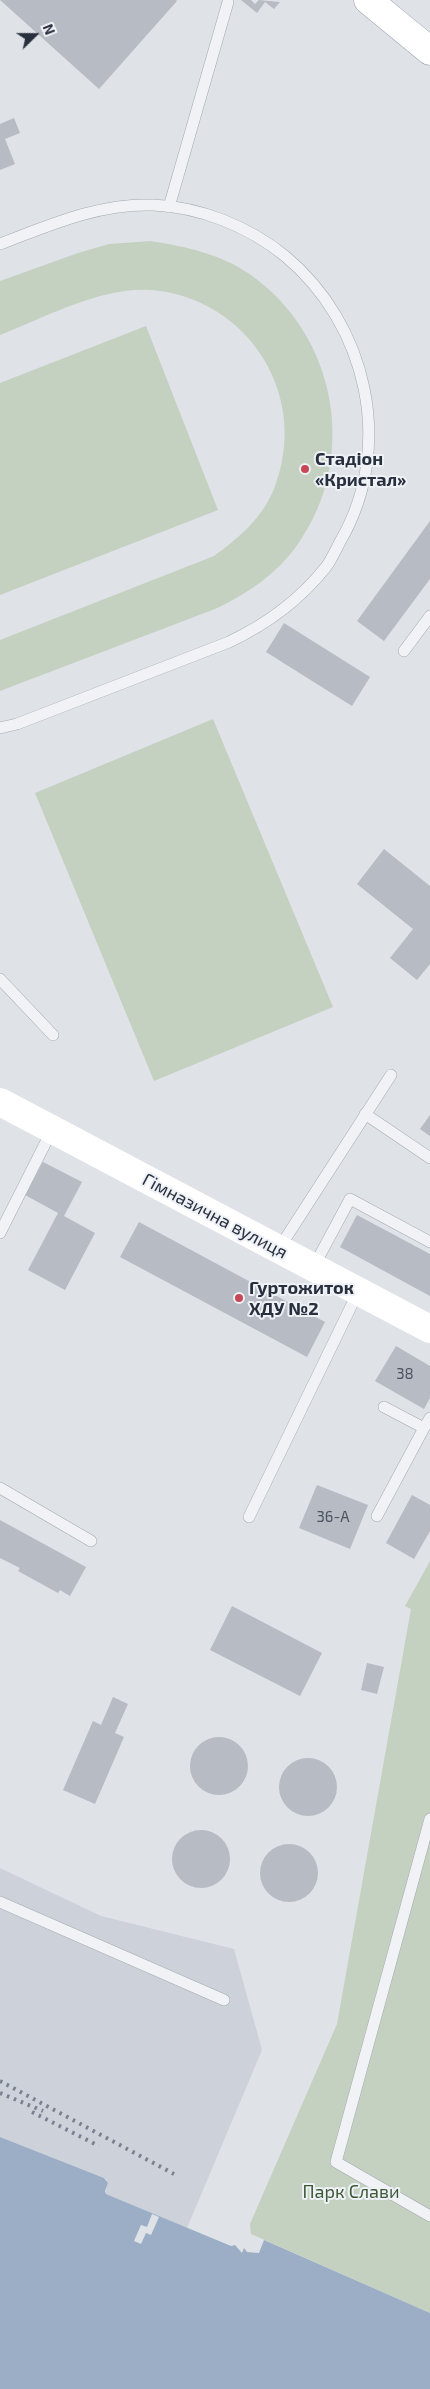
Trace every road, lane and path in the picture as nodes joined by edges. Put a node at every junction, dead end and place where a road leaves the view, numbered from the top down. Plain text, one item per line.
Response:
1 (368, 0) edge
2 (228, 2) dead end
3 (430, 51) edge
4 (169, 207) junction
5 (0, 244) edge
6 (430, 616) edge
7 (404, 651) dead end
8 (0, 728) edge
9 (0, 979) edge
10 (53, 1035) dead end
11 (391, 1075) dead end
12 (0, 1102) edge
13 (366, 1114) junction
14 (52, 1130) junction
15 (430, 1158) edge
16 (0, 1233) edge
17 (430, 1242) edge
18 (278, 1250) junction
19 (313, 1268) junction
20 (358, 1292) junction
21 (430, 1329) edge
22 (384, 1407) dead end
23 (430, 1418) edge
24 (424, 1428) junction
25 (0, 1488) edge
26 (377, 1516) dead end
27 (249, 1517) dead end
28 (90, 1541) dead end
29 (430, 1819) edge
30 (427, 1843) edge
31 (0, 1902) edge
32 (224, 2000) dead end
33 (430, 2216) edge

1 - 3 street
2 - 4 lane
4 - 5 lane
4 - 8 lane
6 - 7 lane
9 - 10 lane
11 - 13 lane
12 - 14 street, Гімназична вулиця
13 - 15 lane
13 - 18 lane
14 - 16 lane
14 - 18 street, Гімназична вулиця
17 - 19 lane
18 - 19 street, Гімназична вулиця
19 - 20 street, Гімназична вулиця
20 - 21 street, Гімназична вулиця
20 - 27 lane
22 - 24 lane
23 - 24 lane
24 - 26 lane
25 - 28 lane
29 - 30 lane
30 - 33 lane
31 - 32 lane

